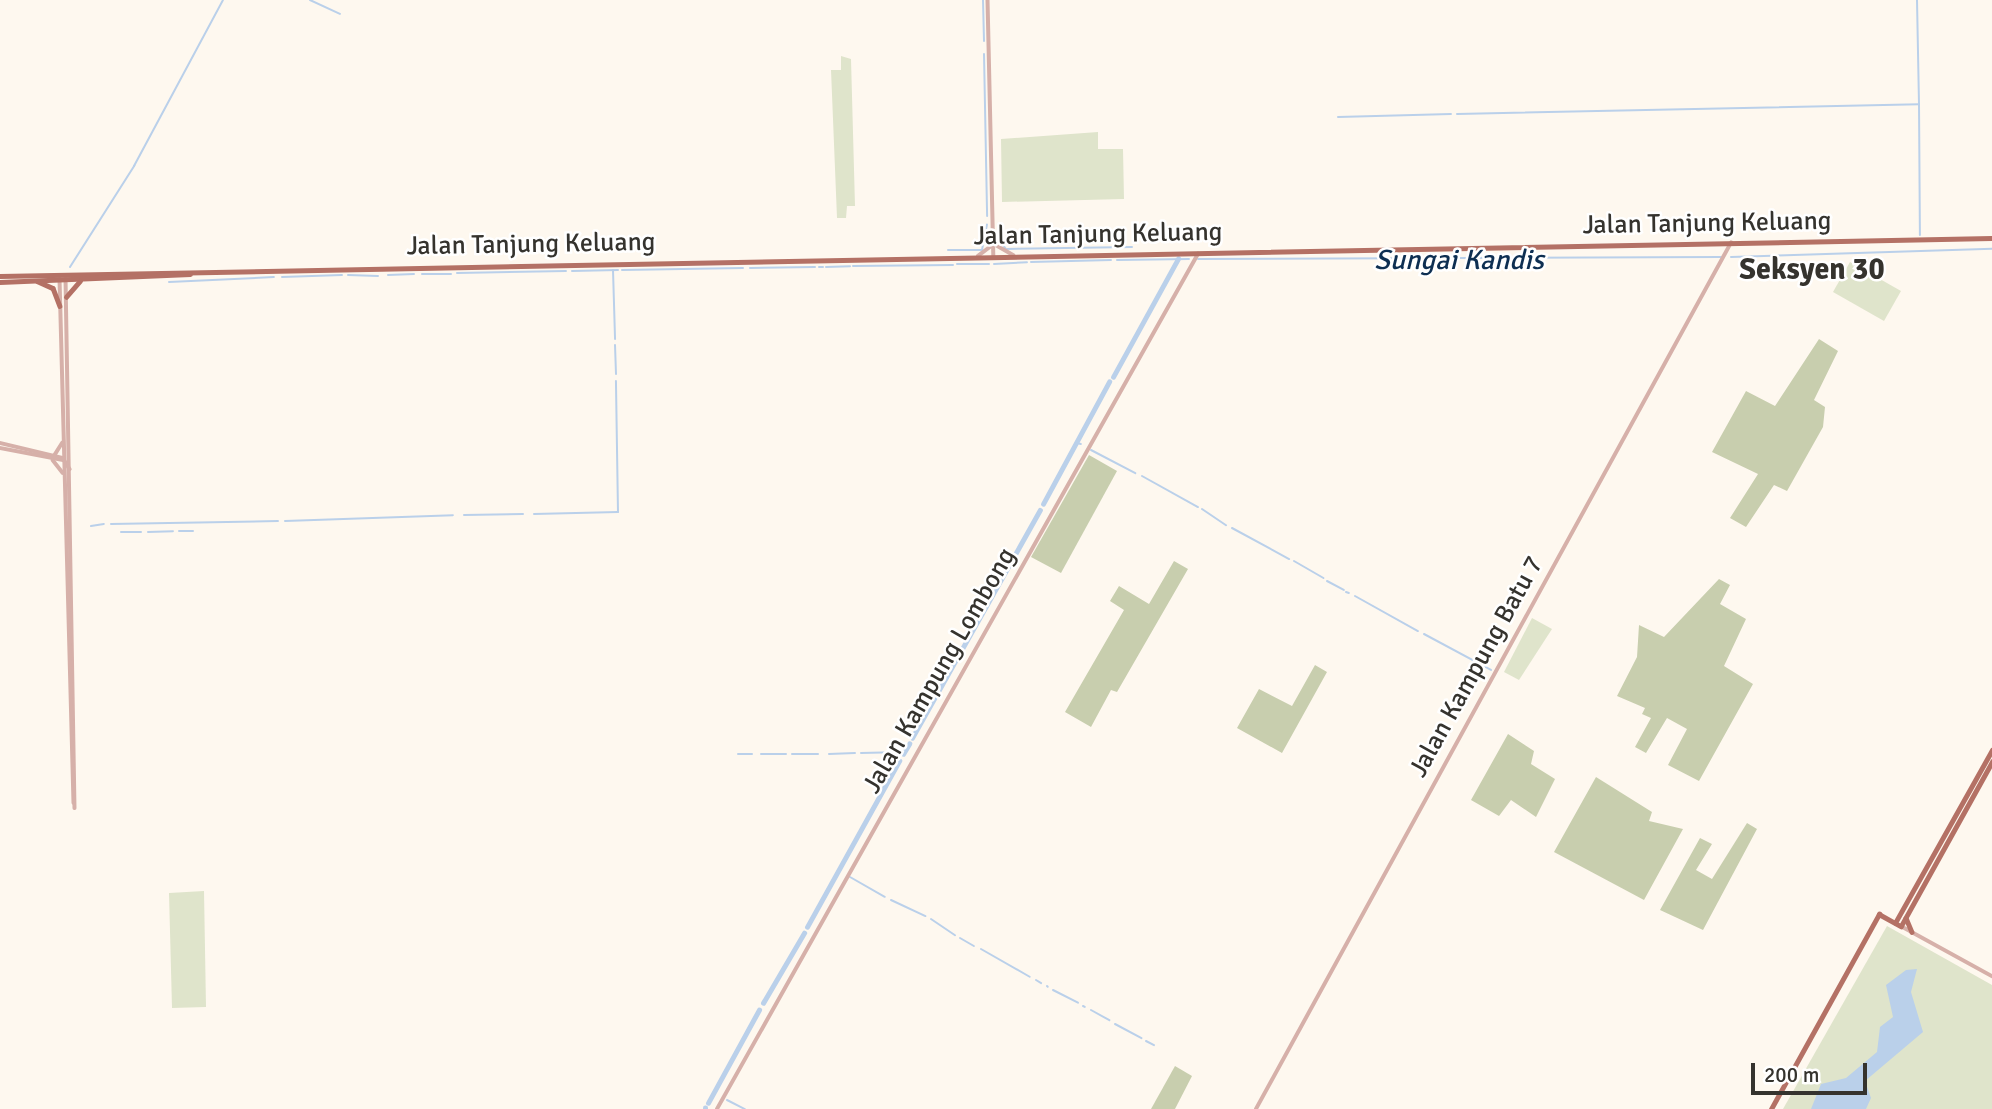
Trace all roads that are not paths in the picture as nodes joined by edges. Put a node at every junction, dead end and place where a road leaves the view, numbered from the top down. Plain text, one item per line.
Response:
1 (988, 0) edge
2 (1992, 238) edge
3 (995, 243) junction
4 (1731, 243) junction
5 (1199, 252) junction
6 (978, 256) junction
7 (994, 256) junction
8 (1013, 256) junction
9 (205, 272) junction
10 (0, 276) edge
11 (63, 277) junction
12 (85, 279) junction
13 (36, 281) junction
14 (0, 282) edge
15 (66, 297) junction
16 (60, 306) junction
17 (63, 441) junction
18 (71, 445) junction
19 (0, 446) edge
20 (54, 458) junction
21 (64, 459) junction
22 (71, 471) junction
23 (64, 475) junction
24 (1992, 750) edge
25 (1992, 762) edge
26 (1956, 821) junction
27 (1926, 874) junction
28 (1906, 917) junction
29 (1898, 924) junction
30 (1912, 932) junction
31 (1992, 976) edge
32 (717, 1109) edge
33 (1256, 1109) edge
34 (1770, 1109) edge

1 - 3 street
2 - 4 main road, Jalan Tanjung Keluang
3 - 6 street
3 - 7 street
3 - 8 street
4 - 5 main road, Jalan Tanjung Keluang
4 - 33 street, Jalan Kampung Batu 7
5 - 8 main road, Jalan Tanjung Keluang
5 - 32 street, Jalan Kampung Lombong
6 - 7 main road, Jalan Tanjung Keluang
6 - 9 main road, Jalan Tanjung Keluang
7 - 8 main road, Jalan Tanjung Keluang
9 - 11 main road, Jalan Tanjung Keluang
9 - 12 main road, Jalan Tanjung Keluang
10 - 11 main road
11 - 12 main road, Jalan Tanjung Keluang
11 - 13 main road
11 - 15 street
11 - 16 street
12 - 15 main road
13 - 14 main road
13 - 16 main road
15 - 18 street
16 - 17 street
17 - 20 street
17 - 21 street
18 - 21 street
18 - 22 street
19 - 20 street
20 - 21 street
20 - 23 street
21 - 22 street
21 - 23 street
22 - 23 street
24 - 26 main road
25 - 26 main road
26 - 27 main road
27 - 28 main road
27 - 29 main road
28 - 29 main road
28 - 30 main road
29 - 30 street
29 - 34 main road
30 - 31 street

